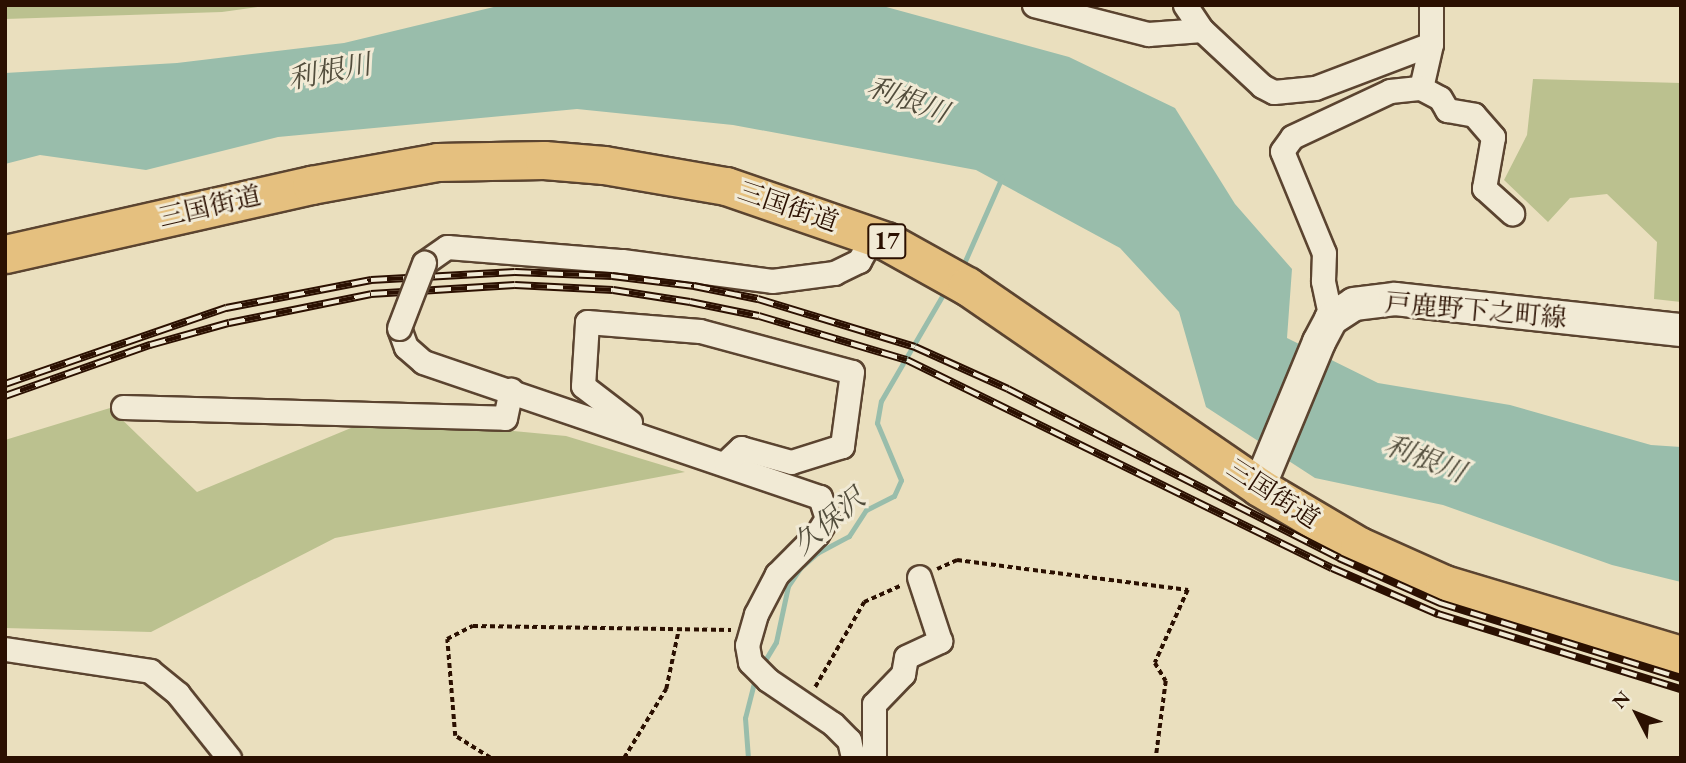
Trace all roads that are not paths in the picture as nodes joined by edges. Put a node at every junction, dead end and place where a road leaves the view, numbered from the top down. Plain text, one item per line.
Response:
1 (1034, 5) edge
2 (1185, 5) edge
3 (1431, 5) edge
4 (1095, 14) edge
5 (1202, 30) junction
6 (1431, 44) junction
7 (1421, 88) junction
8 (1512, 213) dead end
9 (873, 236) junction
10 (5, 254) edge
11 (1325, 330) junction
12 (1681, 330) edge
13 (511, 390) junction
14 (123, 407) dead end
15 (646, 434) junction
16 (726, 462) junction
17 (1264, 476) junction
18 (919, 577) road end
19 (5, 649) edge
20 (1681, 655) edge
21 (217, 753) edge
22 (853, 758) edge
23 (874, 758) edge

1 - 4 street
2 - 5 street
3 - 6 street
4 - 5 street
5 - 6 street
6 - 7 street
7 - 8 street
7 - 11 street
9 - 10 highway, 三国街道 / 17
9 - 13 street, bridge
9 - 17 highway, 三国街道 / 17
11 - 12 main road, 戸鹿野下之町線
11 - 17 main road
13 - 14 street
13 - 15 street
15 - 16 street
15 - 16 street
16 - 22 street
17 - 20 highway, 三国街道 / 17
18 - 23 street
19 - 21 street

